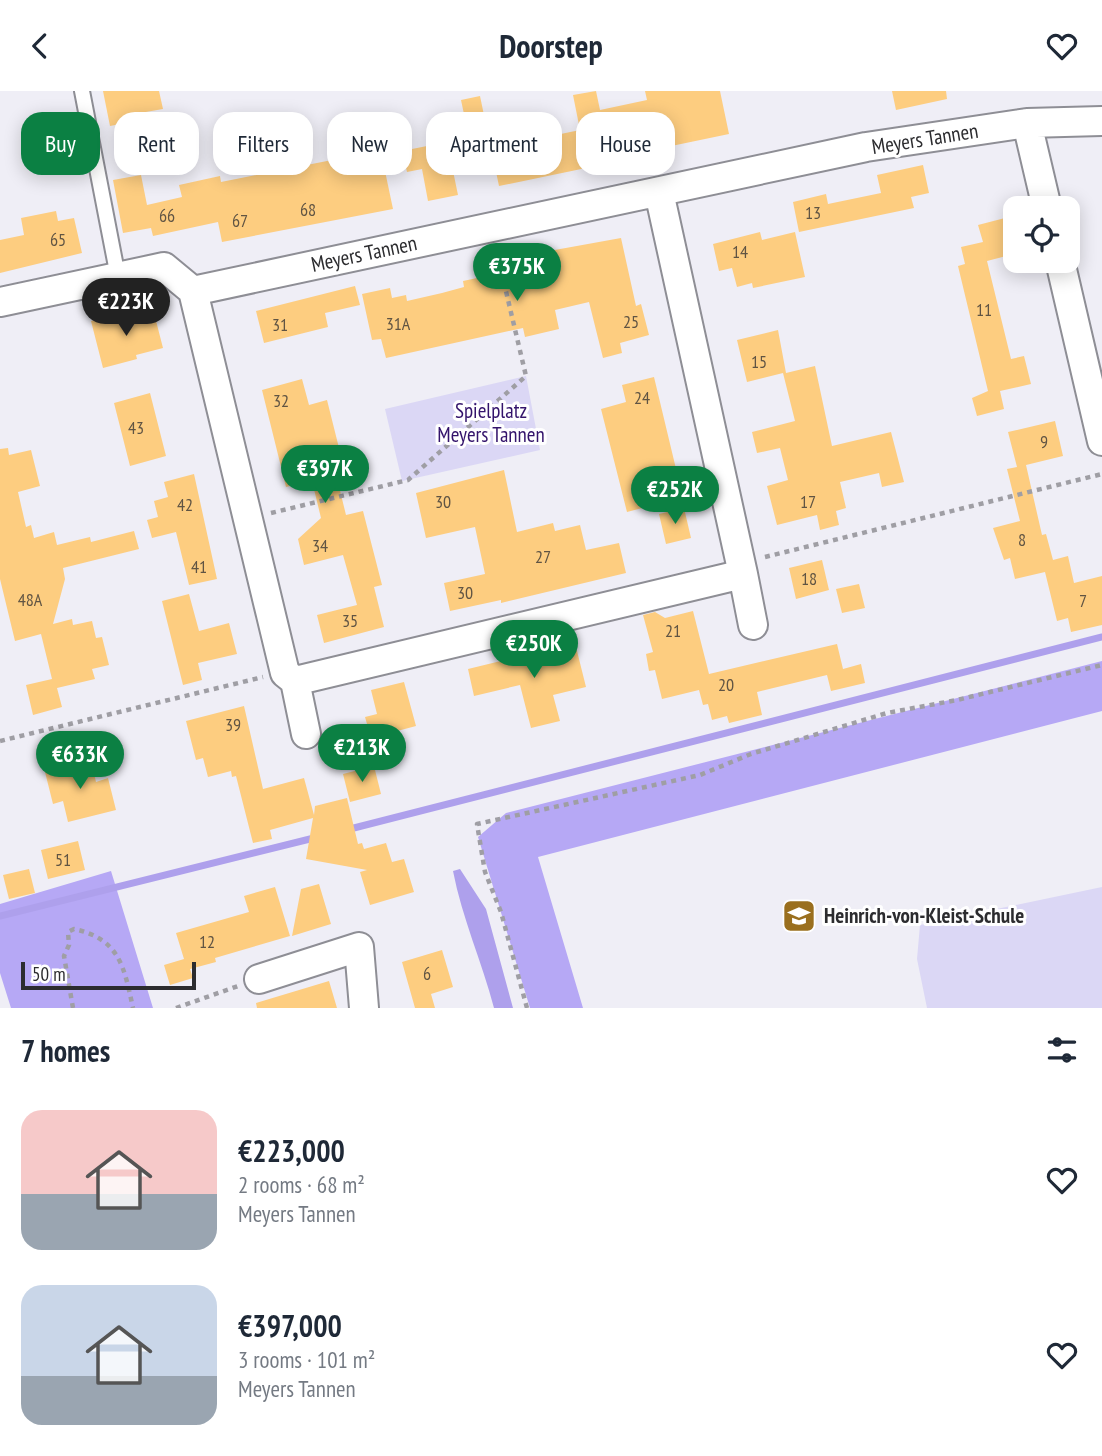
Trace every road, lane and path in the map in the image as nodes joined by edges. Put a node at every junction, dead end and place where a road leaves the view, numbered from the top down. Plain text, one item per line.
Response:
1 (82, 91) edge
2 (1102, 121) edge
3 (1027, 123) junction
4 (659, 192) junction
5 (1044, 196) edge
6 (491, 227) junction
7 (1063, 273) edge
8 (118, 277) junction
9 (193, 291) junction
10 (0, 302) edge
11 (1102, 442) edge
12 (1102, 474) edge
13 (248, 519) junction
14 (742, 569) junction
15 (753, 625) dead end
16 (1102, 665) edge
17 (290, 677) junction
18 (306, 734) dead end
19 (0, 741) edge
20 (259, 979) joint
21 (73, 1008) edge
22 (133, 1008) edge
23 (176, 1008) edge
24 (364, 1008) edge
25 (527, 1008) edge

1 - 8 lane
2 - 3 street, Meyers Tannen
3 - 4 street, Meyers Tannen
3 - 5 street
4 - 6 street, Meyers Tannen
4 - 14 street
6 - 9 street, Meyers Tannen
6 - 13 path
7 - 11 street
8 - 9 street
8 - 10 street
9 - 13 street
12 - 14 path
13 - 17 street
14 - 15 street
14 - 17 street
16 - 25 path
17 - 18 street
17 - 19 path
20 - 23 path
20 - 24 street
21 - 22 path

